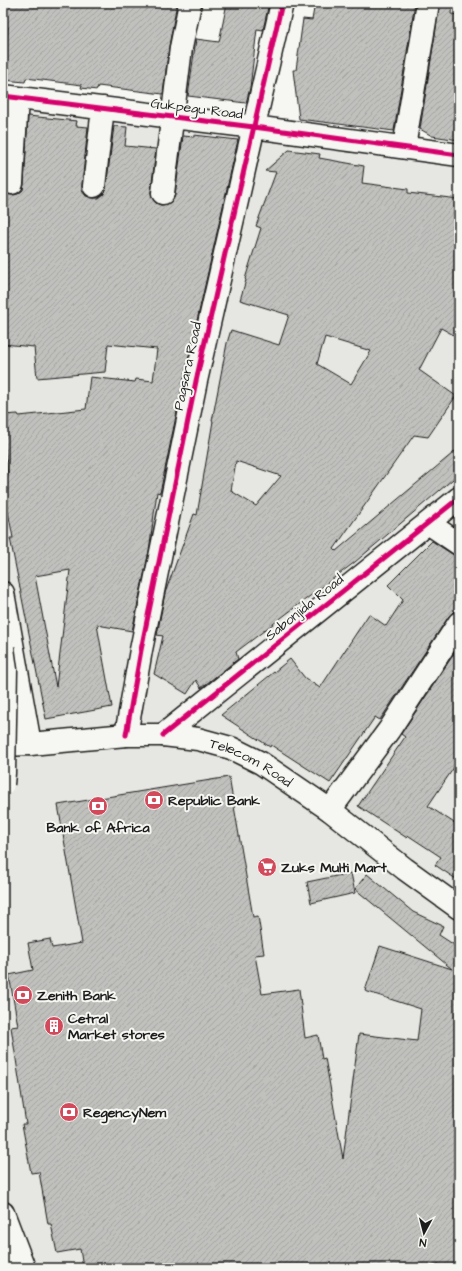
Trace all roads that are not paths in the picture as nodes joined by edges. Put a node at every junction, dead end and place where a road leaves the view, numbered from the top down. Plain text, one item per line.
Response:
1 (190, 3) edge
2 (282, 3) edge
3 (428, 3) edge
4 (10, 97) edge
5 (103, 108) junction
6 (173, 117) junction
7 (254, 127) junction
8 (404, 147) junction
9 (459, 155) edge
10 (12, 183) dead end
11 (94, 186) dead end
12 (163, 193) dead end
13 (459, 498) edge
14 (428, 523) junction
15 (459, 544) edge
16 (3, 593) edge
17 (459, 623) edge
18 (3, 648) edge
19 (126, 735) junction
20 (163, 735) junction
21 (30, 744) junction
22 (3, 745) edge
23 (3, 784) edge
24 (330, 810) junction
25 (459, 908) edge
26 (3, 1213) edge
27 (3, 1243) edge
28 (8, 1268) edge
29 (24, 1268) edge

1 - 6 main road
2 - 7 main road, Pagsara Road
3 - 8 main road
4 - 5 main road, Gukpegu Road
4 - 10 main road
5 - 6 main road, Gukpegu Road
5 - 11 main road
6 - 7 main road, Gukpegu Road
6 - 12 main road
7 - 8 main road, Gukpegu Road
7 - 19 main road, Pagsara Road
8 - 9 main road, Gukpegu Road
13 - 14 main road, Sabonjida Road
14 - 15 main road
14 - 20 main road, Sabonjida Road
16 - 21 main road
17 - 24 main road
18 - 23 main road, bridge
19 - 20 main road, Telecom Road
19 - 21 main road, Telecom Road
20 - 24 main road, Telecom Road
21 - 22 main road, Telecom Road
24 - 25 main road, Telecom Road
26 - 29 main road
27 - 28 main road

